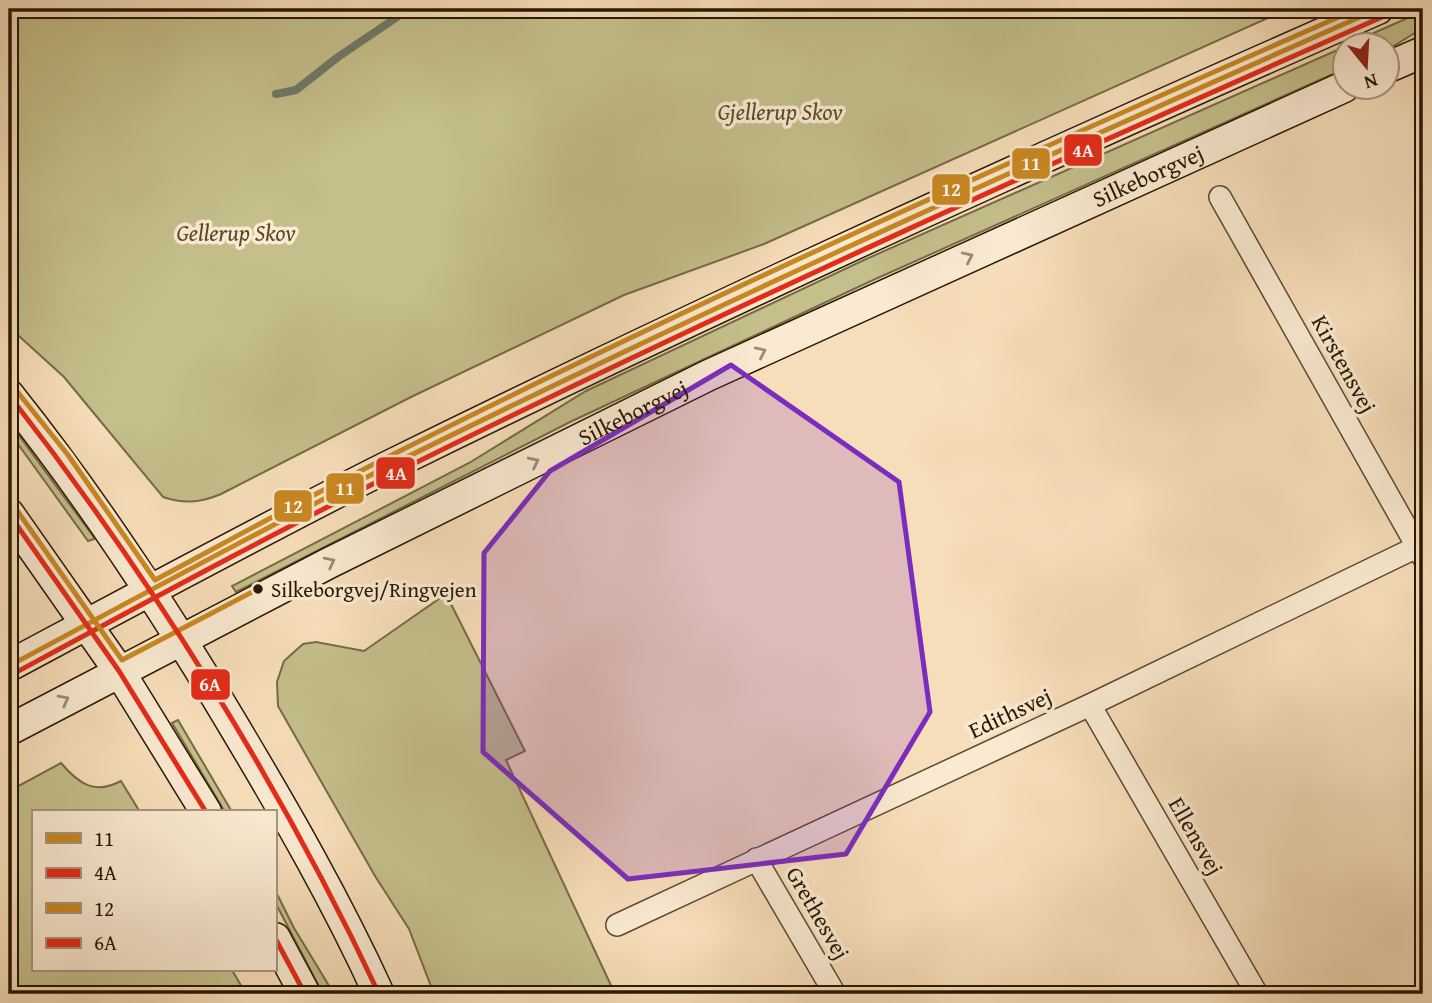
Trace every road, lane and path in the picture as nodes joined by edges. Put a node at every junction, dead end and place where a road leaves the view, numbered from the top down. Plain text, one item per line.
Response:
1 (1378, 9) edge
2 (1423, 52) edge
3 (1400, 62) edge
4 (1330, 94) edge
5 (1220, 197) dead end
6 (9, 394) edge
7 (9, 514) edge
8 (1421, 549) edge
9 (152, 591) junction
10 (87, 624) junction
11 (182, 639) junction
12 (9, 666) edge
13 (119, 671) junction
14 (1090, 705) junction
15 (9, 730) edge
16 (205, 810) edge
17 (756, 859) junction
18 (617, 925) dead end
19 (276, 940) edge
20 (305, 994) edge
21 (379, 994) edge
22 (835, 994) edge
23 (1257, 994) edge

1 - 9 main road
2 - 3 main road
11 -> 4 main road, Silkeborgvej
5 - 8 street, Kirstensvej
6 - 9 main road
7 - 10 main road
8 - 14 street, Edithsvej
9 - 10 main road
9 - 11 main road
10 - 12 main road
10 - 13 main road
11 - 13 main road, Silkeborgvej
11 - 21 main road
15 -> 13 main road, Silkeborgvej
13 - 16 main road
14 - 17 street, Edithsvej
14 - 23 street, Ellensvej
17 - 18 street, Edithsvej
17 - 22 street, Grethesvej
19 - 20 main road

